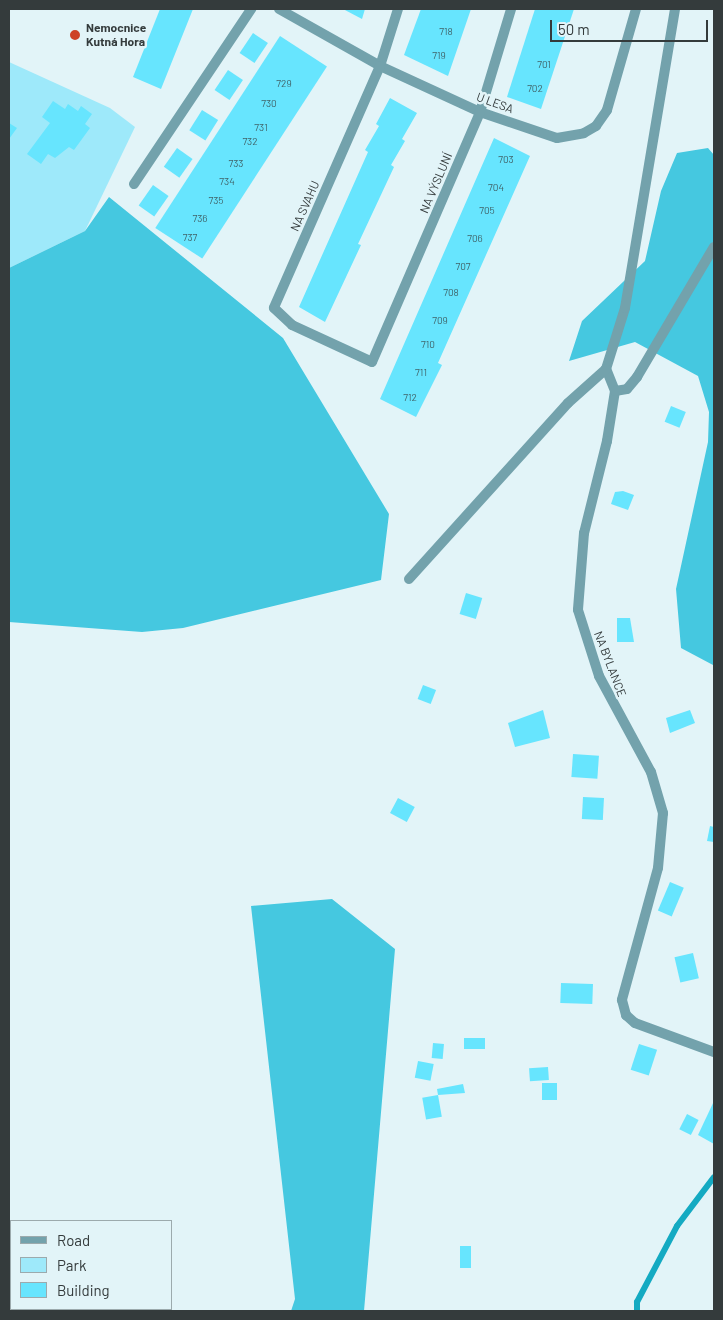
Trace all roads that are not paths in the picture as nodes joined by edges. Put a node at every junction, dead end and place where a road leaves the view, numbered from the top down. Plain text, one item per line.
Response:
1 (251, 9) edge
2 (279, 9) edge
3 (398, 9) edge
4 (511, 9) edge
5 (636, 9) edge
6 (675, 9) edge
7 (380, 66) junction
8 (480, 112) junction
9 (134, 184) dead end
10 (714, 247) edge
11 (372, 362) joint
12 (606, 369) junction
13 (615, 391) junction
14 (409, 579) dead end
15 (714, 1052) edge

1 - 9 street
2 - 7 street, U LESA
3 - 7 street, NA SVAHU
4 - 8 street, NA VÝSLUNÍ
5 - 8 street, U LESA
6 - 12 street
7 - 8 street, U LESA
7 - 11 street, NA SVAHU
8 - 11 street, NA VÝSLUNÍ
10 - 13 street
12 - 13 street
12 - 14 street
13 - 15 street, NA BYLANCE

